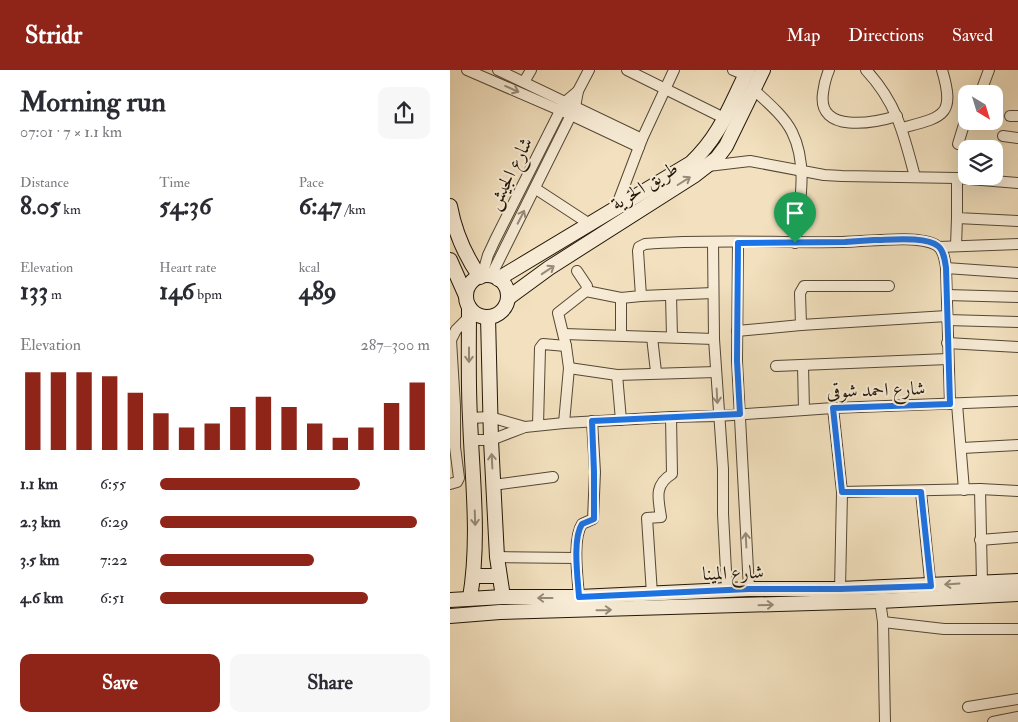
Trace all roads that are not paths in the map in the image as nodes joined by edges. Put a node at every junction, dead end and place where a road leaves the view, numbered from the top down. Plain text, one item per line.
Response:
1 (467, 70) edge
2 (498, 70) edge
3 (530, 70) edge
4 (589, 70) edge
5 (627, 70) edge
6 (674, 70) edge
7 (763, 70) edge
8 (829, 70) edge
9 (866, 70) edge
10 (942, 70) edge
11 (989, 70) edge
12 (742, 72) edge
13 (524, 82) junction
14 (983, 85) edge
15 (664, 89) junction
16 (754, 90) junction
17 (578, 91) junction
18 (563, 106) junction
19 (573, 111) junction
20 (897, 116) junction
21 (724, 118) junction
22 (902, 128) junction
23 (1003, 136) dead end
24 (1018, 138) edge
25 (641, 143) junction
26 (706, 167) junction
27 (802, 171) junction
28 (915, 177) junction
29 (957, 178) junction
30 (1018, 183) edge
31 (536, 189) junction
32 (450, 206) edge
33 (615, 210) junction
34 (957, 218) junction
35 (1018, 221) edge
36 (591, 225) junction
37 (713, 242) junction
38 (738, 243) junction
39 (795, 243) junction
40 (1018, 244) edge
41 (956, 246) junction
42 (939, 247) junction
43 (450, 260) edge
44 (946, 268) junction
45 (577, 271) dead end
46 (1018, 273) edge
47 (488, 277) junction
48 (889, 286) dead end
49 (586, 291) junction
50 (713, 293) junction
51 (671, 295) junction
52 (947, 295) junction
53 (641, 296) junction
54 (1018, 297) edge
55 (508, 298) junction
56 (622, 298) junction
57 (468, 307) junction
58 (488, 317) junction
59 (947, 318) junction
60 (1018, 322) edge
61 (802, 325) junction
62 (737, 331) junction
63 (564, 334) junction
64 (621, 335) junction
65 (652, 337) junction
66 (672, 337) junction
67 (714, 339) junction
68 (947, 344) junction
69 (566, 346) junction
70 (1018, 347) edge
71 (948, 359) junction
72 (776, 366) dead end
73 (803, 366) junction
74 (569, 368) junction
75 (656, 372) junction
76 (716, 372) junction
77 (617, 374) junction
78 (1018, 401) edge
79 (953, 404) junction
80 (453, 406) edge
81 (833, 408) junction
82 (804, 410) junction
83 (740, 414) junction
84 (671, 416) junction
85 (718, 416) junction
86 (490, 417) junction
87 (470, 418) junction
88 (621, 420) junction
89 (592, 421) junction
90 (564, 423) junction
91 (538, 425) junction
92 (525, 427) junction
93 (472, 440) junction
94 (491, 440) junction
95 (1018, 445) edge
96 (453, 447) edge
97 (962, 448) junction
98 (553, 477) dead end
99 (450, 484) edge
100 (494, 484) junction
101 (980, 489) junction
102 (964, 490) junction
103 (1018, 490) edge
104 (842, 492) junction
105 (921, 492) junction
106 (1018, 538) edge
107 (980, 540) junction
108 (497, 557) junction
109 (576, 558) junction
110 (474, 576) junction
111 (499, 576) junction
112 (1018, 581) edge
113 (982, 582) junction
114 (749, 589) junction
115 (840, 589) junction
116 (727, 590) junction
117 (931, 592) junction
118 (652, 594) junction
119 (1018, 594) edge
120 (503, 597) junction
121 (579, 597) junction
122 (470, 598) junction
123 (450, 600) edge
124 (880, 601) junction
125 (450, 616) edge
126 (883, 622) junction
127 (1018, 629) edge
128 (1018, 699) edge
129 (968, 707) dead end
130 (1018, 716) edge
131 (885, 722) edge
132 (993, 722) edge

1 -> 18 street
2 - 13 street
3 - 13 street
4 - 17 street, شارع الجيش
5 - 15 street
6 - 15 street
7 - 16 main road, طريق الحرية
8 - 20 street
9 - 20 street
10 - 22 street
11 - 14 street
12 - 21 main road, طريق الحرية
13 - 18 street
15 - 21 street
15 - 25 street
16 - 26 main road, طريق الحرية
16 - 27 street
17 - 18 street, شارع الجيش
17 - 19 street, شارع الجيش
18 - 19 street
18 - 47 street, شارع الجيش
19 - 25 street
19 - 31 street, شارع الجيش
20 - 22 street
21 - 33 main road, طريق الحرية
22 - 28 street
23 - 24 street
25 - 33 street
26 - 27 street
55 -> 26 main road, طريق الحرية
27 - 28 street
27 - 39 street
28 - 29 street
29 - 30 street
29 - 34 street
31 - 36 street
47 -> 31 street, شارع الجيش
32 - 47 main road
33 - 36 main road, طريق الحرية
34 - 35 street
34 - 41 street
36 - 47 main road, طريق الحرية
37 - 38 street
37 - 50 street
37 - 53 street
38 - 39 street
38 - 62 street
39 - 42 street
40 - 41 street
41 - 42 street
42 - 44 street
43 - 57 main road
44 - 46 street
44 - 52 street
45 - 49 street
47 - 55 main road
47 - 57 main road
48 - 61 street
49 - 56 street
49 - 63 street
50 - 51 street
50 - 67 street
51 - 53 street
51 - 66 street
52 - 54 street
52 - 59 street
53 - 56 street
55 - 58 main road
56 - 64 street
57 - 58 main road
57 - 80 street
57 -> 87 main road
58 - 86 main road
59 - 60 street
59 - 61 street
59 - 68 street
61 - 62 street
62 - 83 street
63 - 64 street
63 - 69 street
64 - 65 street
65 - 66 street
65 - 75 street
66 - 67 street
67 - 76 street
68 - 70 street
68 - 71 street
69 - 74 street
69 - 91 street
71 - 73 street
71 - 79 street
72 - 73 street
73 - 82 street
74 - 77 street
74 - 90 street
75 - 76 street
75 - 77 street
76 -> 85 street
77 - 88 street
78 - 79 street, شارع احمد شوقى
79 - 81 street, شارع احمد شوقى
79 - 97 street
80 - 96 street
81 - 82 street, شارع احمد شوقى
81 - 104 street
82 - 83 street, شارع احمد شوقى
83 - 85 street, شارع احمد شوقى
114 -> 83 street
84 - 85 street, شارع احمد شوقى
84 - 88 street, شارع احمد شوقى
84 - 118 street
85 - 116 street
86 - 87 street, شارع احمد شوقى
86 - 92 street, شارع احمد شوقى
86 - 94 main road
87 - 93 main road
88 - 89 street, شارع احمد شوقى
89 - 90 street, شارع احمد شوقى
89 - 109 street
90 - 91 street, شارع احمد شوقى
91 - 92 street, شارع احمد شوقى
92 - 94 street, شارع احمد شوقى
93 - 94 street
93 -> 110 main road
100 -> 94 main road
95 - 97 street
96 - 99 street
97 - 102 street
98 - 100 street
100 - 108 main road
101 - 102 street
101 - 103 street
101 - 107 street
102 - 105 street
104 - 105 street
104 - 115 street
105 - 117 street
106 - 107 street
107 - 113 street
108 - 109 street
108 - 111 main road
109 - 121 street
110 - 111 main road
110 - 122 main road
111 - 120 main road
112 - 113 main road, شارع المينا
113 -> 117 main road, شارع المينا
114 - 115 main road, شارع المينا
114 - 116 main road, شارع المينا
115 - 117 main road, شارع المينا
116 - 118 main road, شارع المينا
117 - 119 main road, شارع المينا
117 - 124 main road, شارع المينا
118 - 121 main road, شارع المينا
121 -> 120 main road, شارع المينا
120 - 122 main road, شارع المينا
122 - 123 main road, شارع المينا
125 -> 124 main road, شارع المينا
124 - 126 street
126 - 127 street
126 - 131 street
128 - 129 street
130 - 132 street

